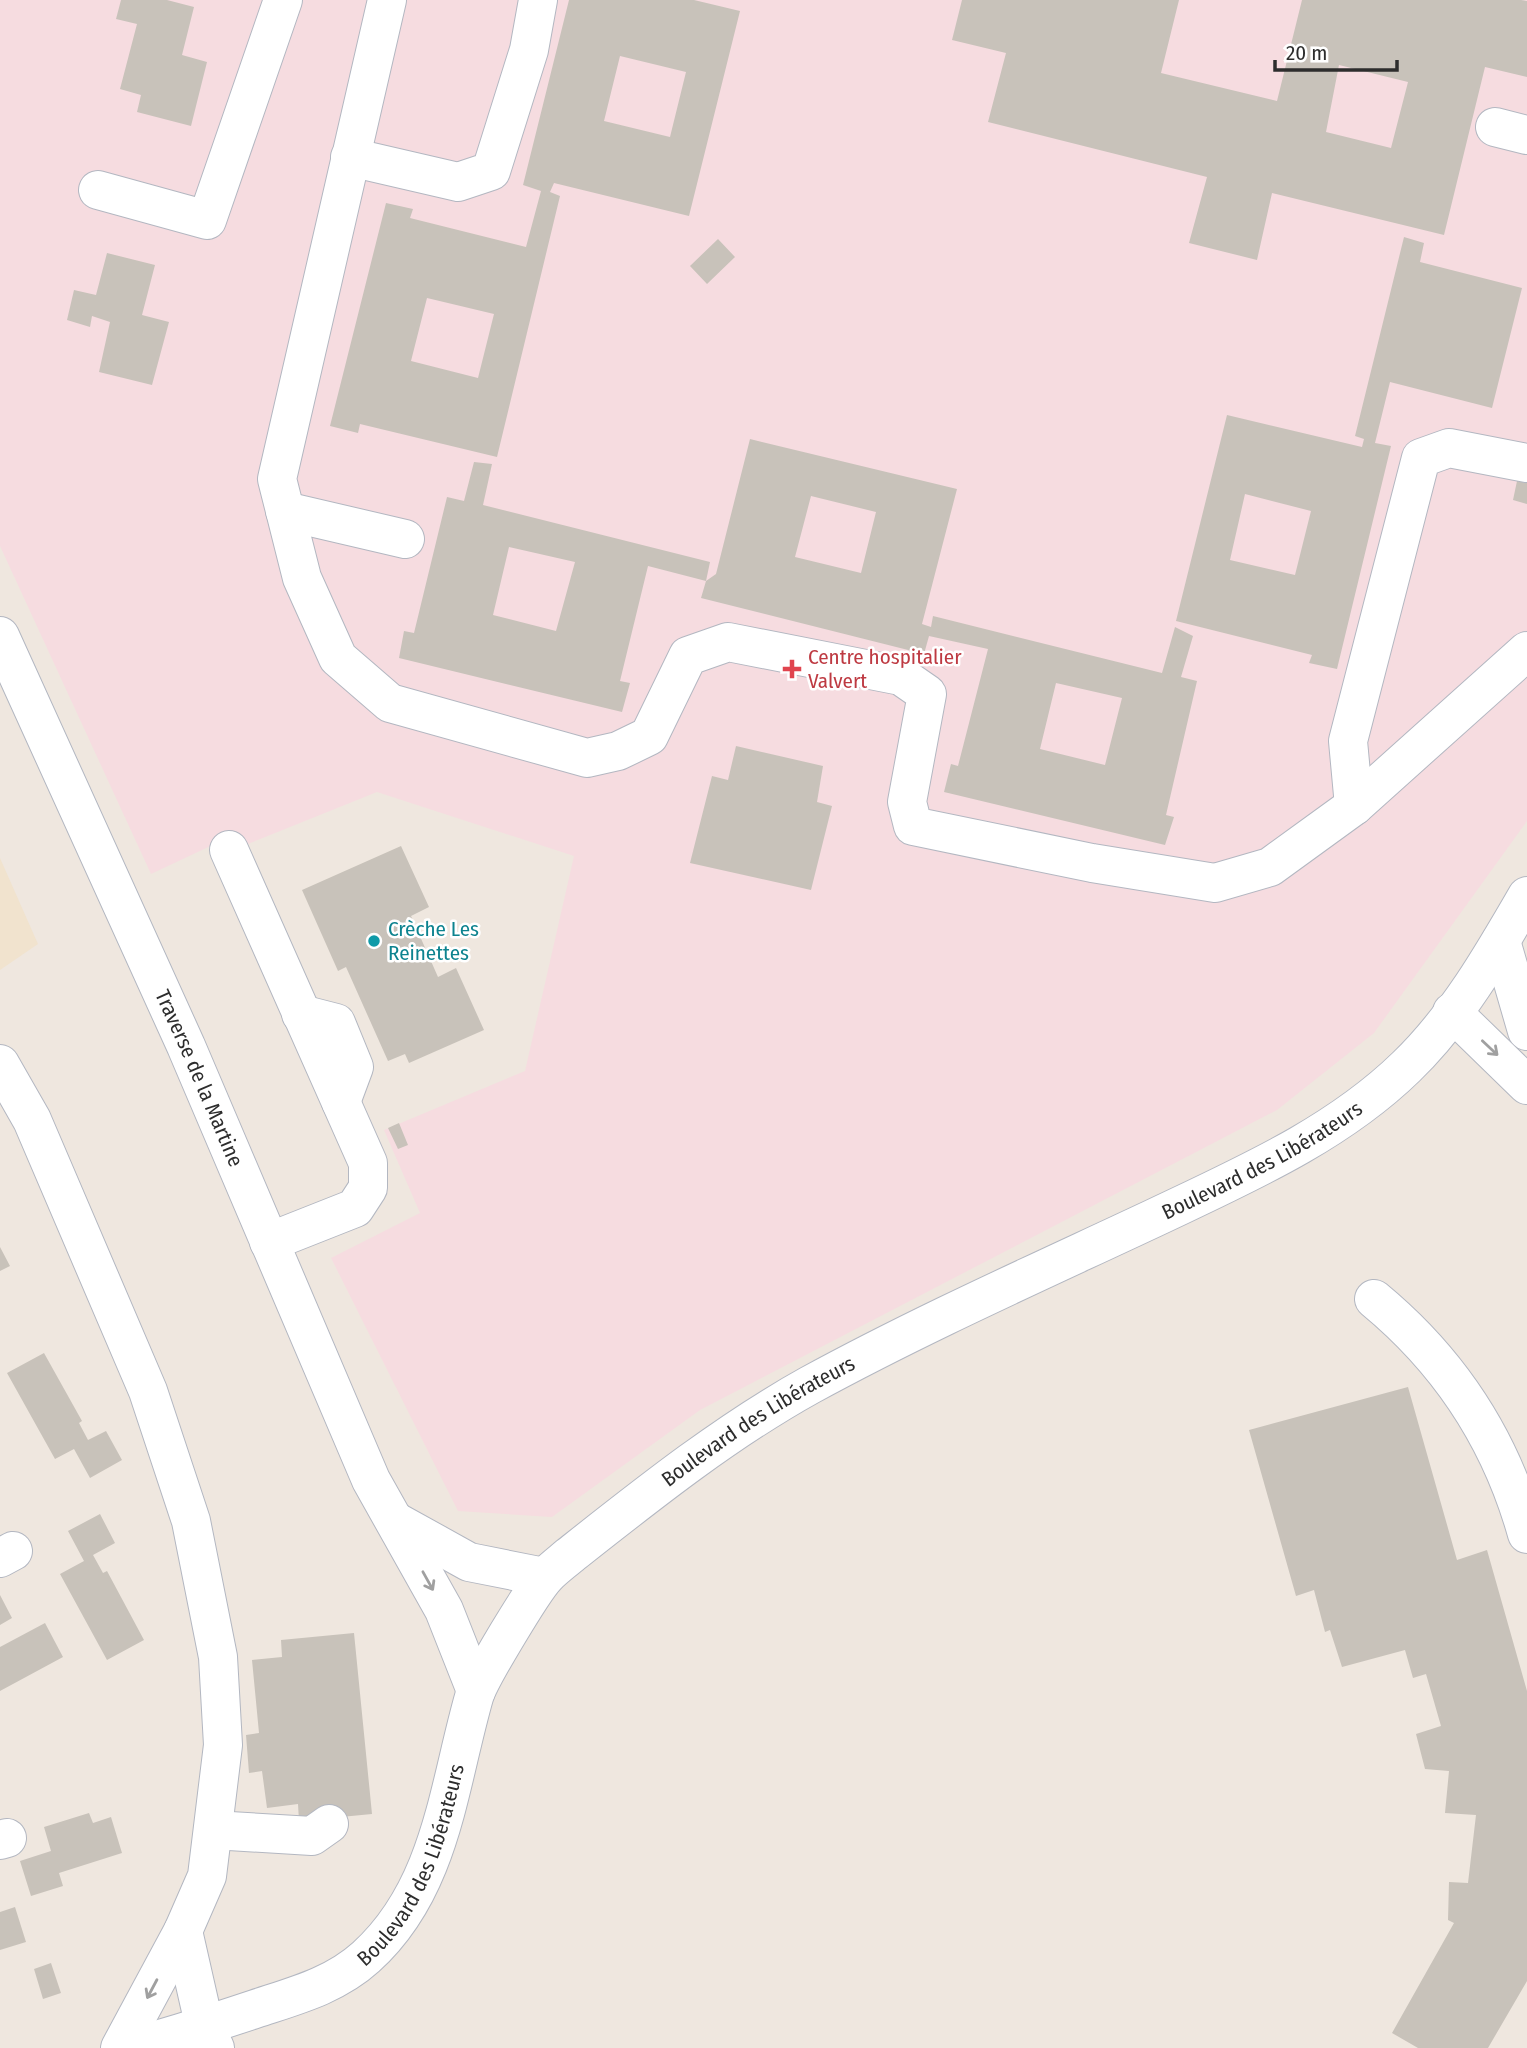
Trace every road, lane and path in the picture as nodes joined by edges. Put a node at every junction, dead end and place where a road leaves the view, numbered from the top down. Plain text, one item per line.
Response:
1 (283, 0) edge
2 (387, 0) edge
3 (538, 0) edge
4 (349, 157) junction
5 (98, 190) dead end
6 (1527, 463) edge
7 (285, 511) junction
8 (405, 540) dead end
9 (0, 636) edge
10 (1527, 651) edge
11 (1354, 806) junction
12 (229, 850) dead end
13 (1527, 896) edge
14 (1501, 941) junction
15 (1452, 1012) junction
16 (1527, 1031) edge
17 (0, 1064) edge
18 (1527, 1084) edge
19 (11, 1108) edge
20 (269, 1242) junction
21 (1374, 1299) dead end
22 (395, 1521) junction
23 (1527, 1534) edge
24 (544, 1577) junction
25 (475, 1691) junction
26 (329, 1824) dead end
27 (213, 1830) junction
28 (183, 1931) junction
29 (210, 2038) edge
30 (120, 2048) edge
31 (127, 2048) edge

1 - 5 street
2 - 4 street
3 - 4 street
4 - 7 street
6 - 11 street
7 - 8 street
7 - 11 street
9 - 20 street, Traverse de la Martine
10 - 11 street
12 - 20 street
13 - 14 street, Boulevard des Libérateurs
14 - 15 street, Boulevard des Libérateurs
14 - 16 street
15 -> 18 street
15 - 24 street, Boulevard des Libérateurs
17 - 19 street
19 - 27 street
20 - 22 street, Traverse de la Martine
21 - 23 street
22 - 24 street
22 -> 25 street, Traverse de la Martine
24 - 25 street, Boulevard des Libérateurs
25 - 29 street, Boulevard des Libérateurs
26 - 27 street
27 - 28 street
28 - 29 street
28 -> 30 street
29 - 31 street, Boulevard des Libérateurs

